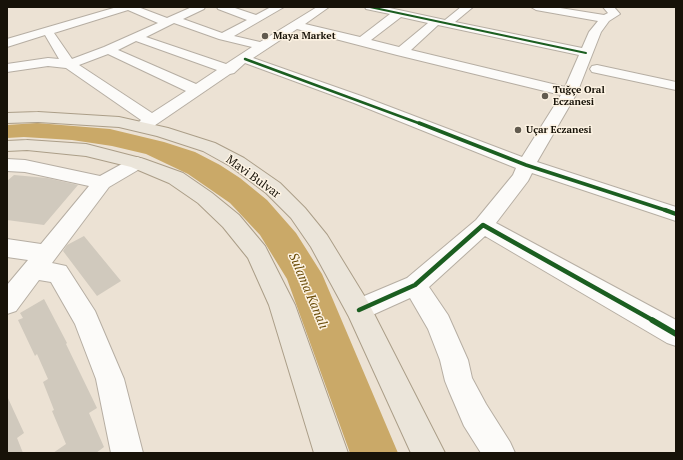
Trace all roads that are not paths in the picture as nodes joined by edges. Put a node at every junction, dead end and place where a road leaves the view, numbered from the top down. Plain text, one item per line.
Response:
1 (128, 7) edge
2 (200, 7) edge
3 (222, 7) edge
4 (324, 7) edge
5 (370, 7) edge
6 (468, 7) edge
7 (536, 7) edge
8 (275, 8) edge
9 (399, 13) junction
10 (607, 13) edge
11 (256, 19) junction
12 (170, 21) junction
13 (442, 22) junction
14 (295, 26) junction
15 (195, 27) junction
16 (47, 30) junction
17 (183, 33) dead end
18 (136, 37) junction
19 (223, 37) junction
20 (170, 39) dead end
21 (361, 42) junction
22 (7, 43) edge
23 (158, 45) junction
24 (262, 46) junction
25 (108, 50) junction
26 (401, 52) junction
27 (245, 59) junction
28 (594, 60) junction
29 (69, 64) junction
30 (7, 69) edge
31 (229, 70) junction
32 (676, 74) edge
33 (676, 86) edge
34 (197, 90) junction
35 (570, 93) junction
36 (7, 118) edge
37 (147, 124) junction
38 (7, 146) edge
39 (137, 162) junction
40 (526, 164) junction
41 (7, 165) edge
42 (102, 183) junction
43 (676, 214) edge
44 (483, 225) junction
45 (7, 248) edge
46 (40, 262) junction
47 (415, 285) junction
48 (7, 303) edge
49 (359, 310) junction
50 (676, 334) edge
51 (127, 453) edge
52 (330, 453) edge
53 (428, 453) edge
54 (498, 453) edge

1 - 12 street
1 - 16 street
2 - 12 street
3 - 11 street
4 - 14 street
5 - 9 street
6 - 13 street
7 - 10 street
8 - 11 street
9 - 13 street
9 - 21 street
10 - 28 street
11 - 19 street
12 - 15 street
12 - 18 street
13 - 26 street
13 - 28 street
14 - 21 street
14 - 24 street
15 - 17 street
15 - 19 street
16 - 22 street
16 - 29 street
18 - 23 street
18 - 25 street
19 - 24 street
20 - 23 street
21 - 26 street
23 - 31 street
24 - 27 street
25 - 29 street
25 - 34 street
26 - 35 street
27 - 31 street
27 - 40 street
28 - 32 street
28 - 33 street
28 - 35 street
29 - 30 street
29 - 37 street
31 - 34 street
34 - 37 street
35 - 40 street
36 - 37 main road, Mavi Bulvar
37 - 49 main road, Mavi Bulvar
38 - 39 main road
39 - 42 street
39 - 52 main road
40 - 43 street
40 - 44 street
41 - 42 street
42 - 46 street
44 - 47 street
44 - 50 street
45 - 46 street
46 - 48 street
46 - 51 street
47 - 49 street
47 - 54 street
49 - 53 main road, Mavi Bulvar

